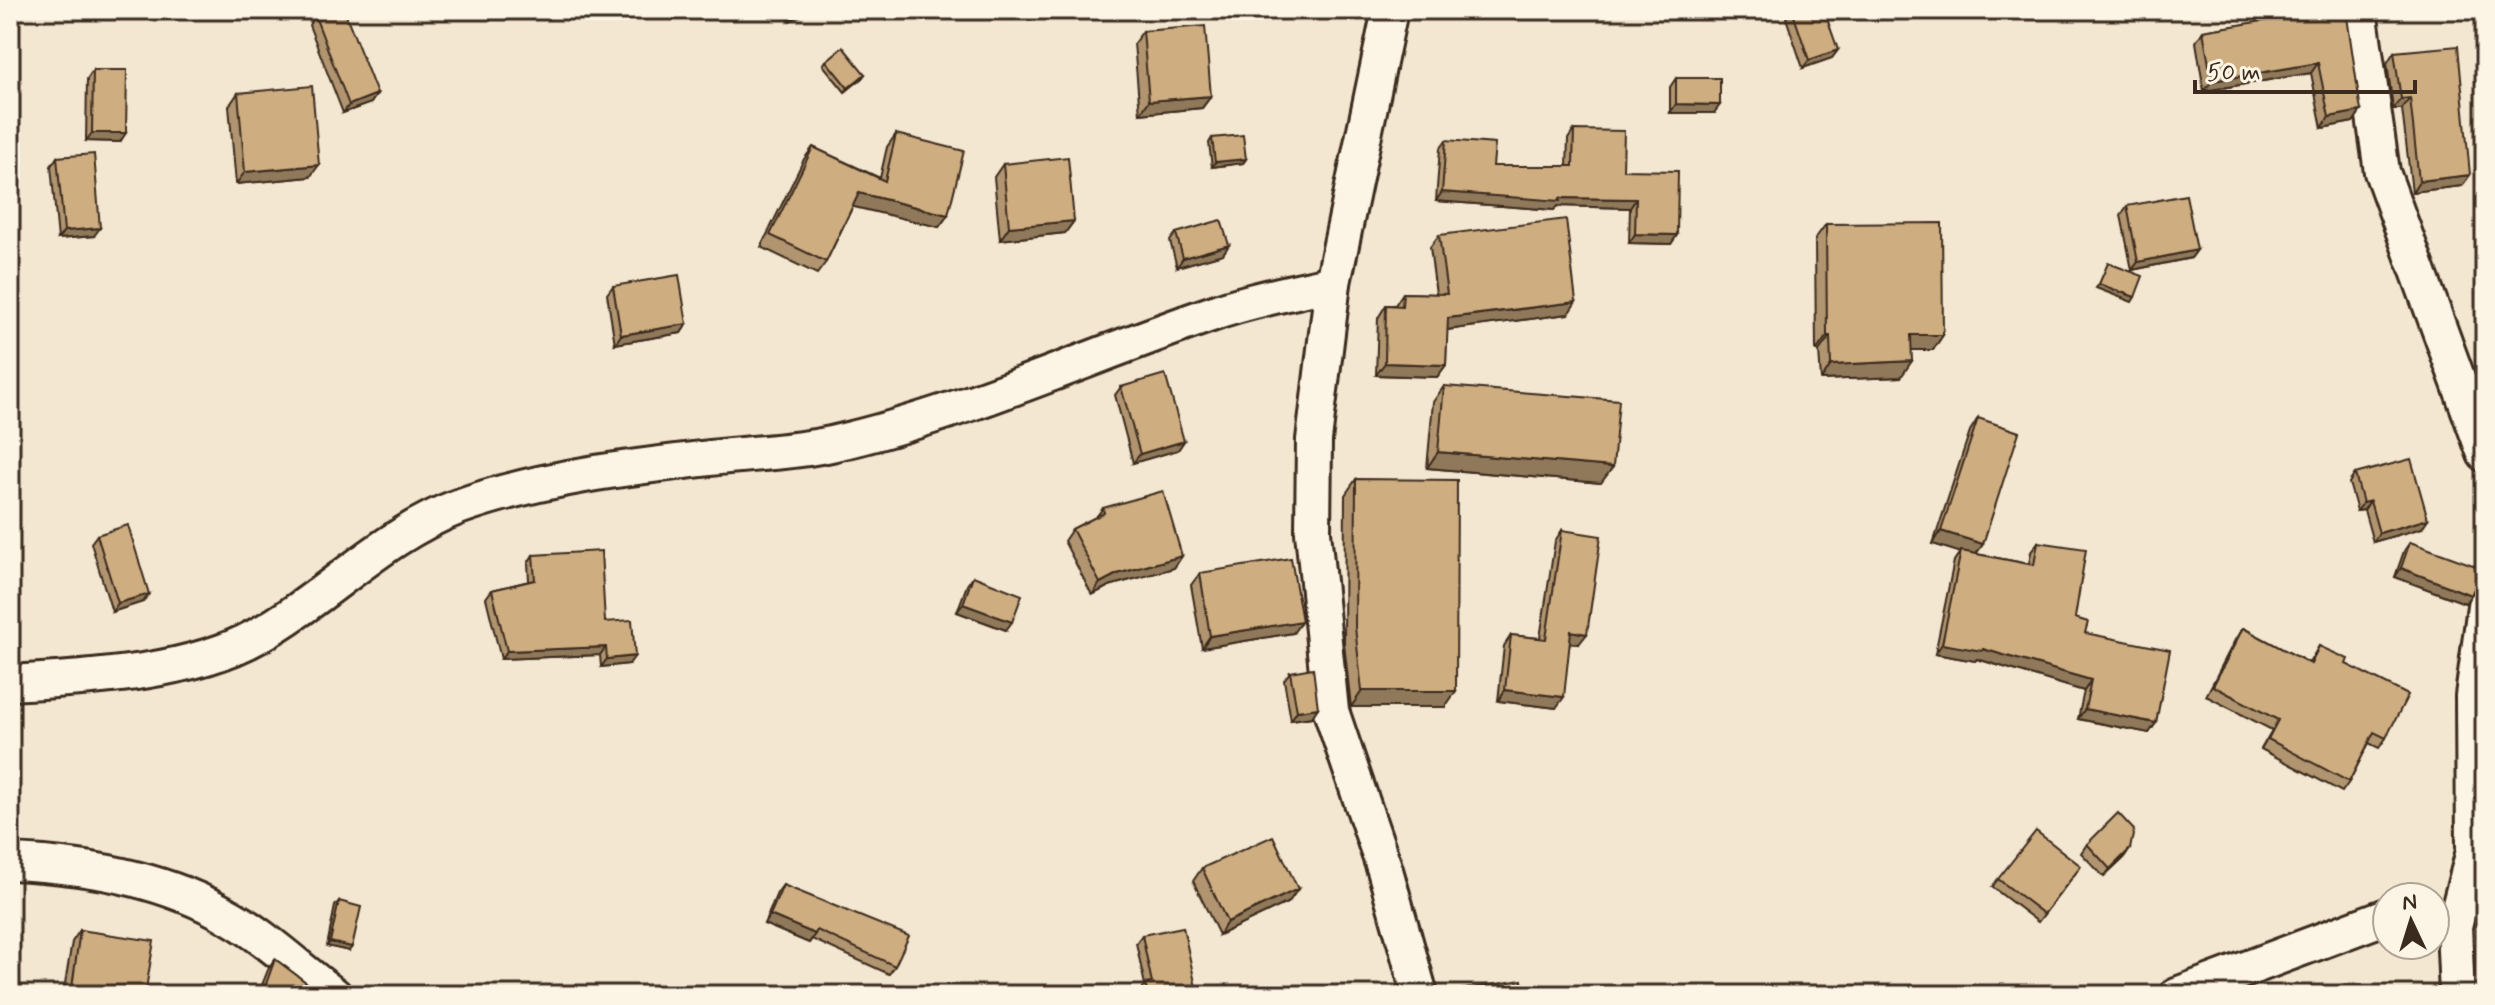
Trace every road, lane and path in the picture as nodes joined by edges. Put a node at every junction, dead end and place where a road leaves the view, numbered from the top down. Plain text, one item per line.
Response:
1 (1390, 10) edge
2 (2359, 10) edge
3 (1333, 283) junction
4 (2485, 454) edge
5 (2485, 606) edge
6 (10, 683) edge
7 (10, 862) edge
8 (2476, 885) edge
9 (2451, 892) edge
10 (2371, 922) edge
11 (334, 995) edge
12 (1420, 995) edge
13 (2177, 995) edge
14 (2457, 995) edge

1 - 3 street
2 - 4 street
3 - 6 street
3 - 12 street
5 - 8 street
7 - 11 street
8 - 9 street
8 - 14 street
10 - 13 street

